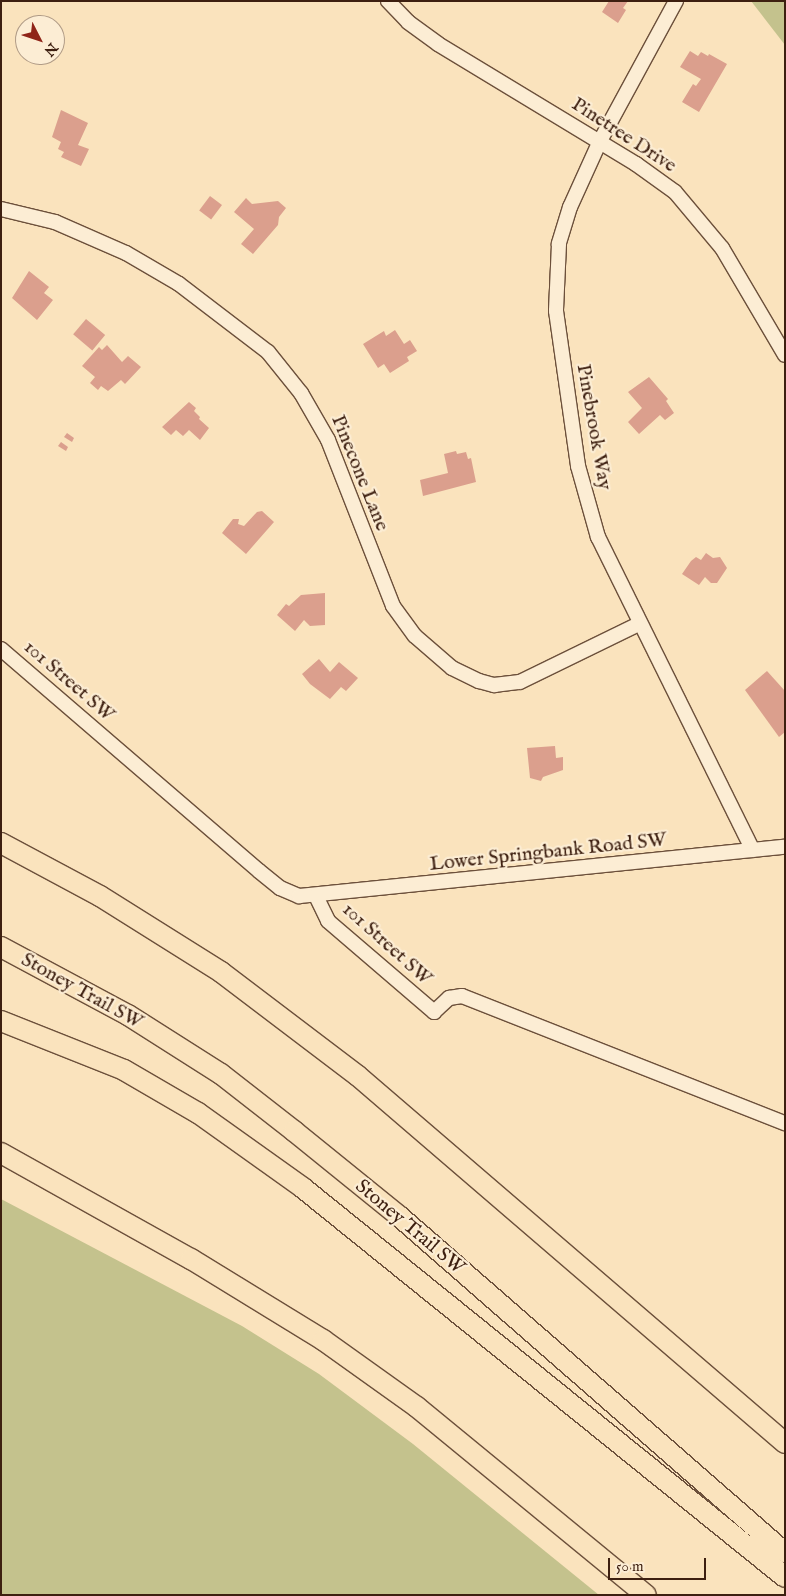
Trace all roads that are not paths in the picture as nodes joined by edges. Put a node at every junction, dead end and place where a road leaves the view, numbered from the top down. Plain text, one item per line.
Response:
1 (388, 1) edge
2 (676, 1) edge
3 (600, 141) junction
4 (1, 210) edge
5 (785, 355) edge
6 (639, 624) junction
7 (1, 649) edge
8 (1, 843) edge
9 (785, 847) edge
10 (753, 850) junction
11 (316, 896) junction
12 (1, 947) edge
13 (1, 1021) edge
14 (785, 1124) edge
15 (1, 1153) edge
16 (1, 1165) edge
17 (130, 1225) junction
18 (785, 1442) edge
19 (785, 1553) edge
20 (785, 1577) edge
21 (646, 1595) edge

1 - 3 street, Pinetree Drive
2 - 3 street, Pinebrook Way
3 - 5 street, Pinetree Drive
3 - 6 street, Pinebrook Way
4 - 6 street, Pinecone Lane
6 - 10 street, Pinebrook Way
7 - 11 street, 101 Street SW
8 - 18 highway
9 - 10 street, Lower Springbank Road SW
10 - 11 street, Lower Springbank Road SW
11 - 14 street, 101 Street SW
12 - 19 highway, Stoney Trail SW
13 - 20 highway
15 - 17 highway
16 - 17 highway
17 - 21 highway

